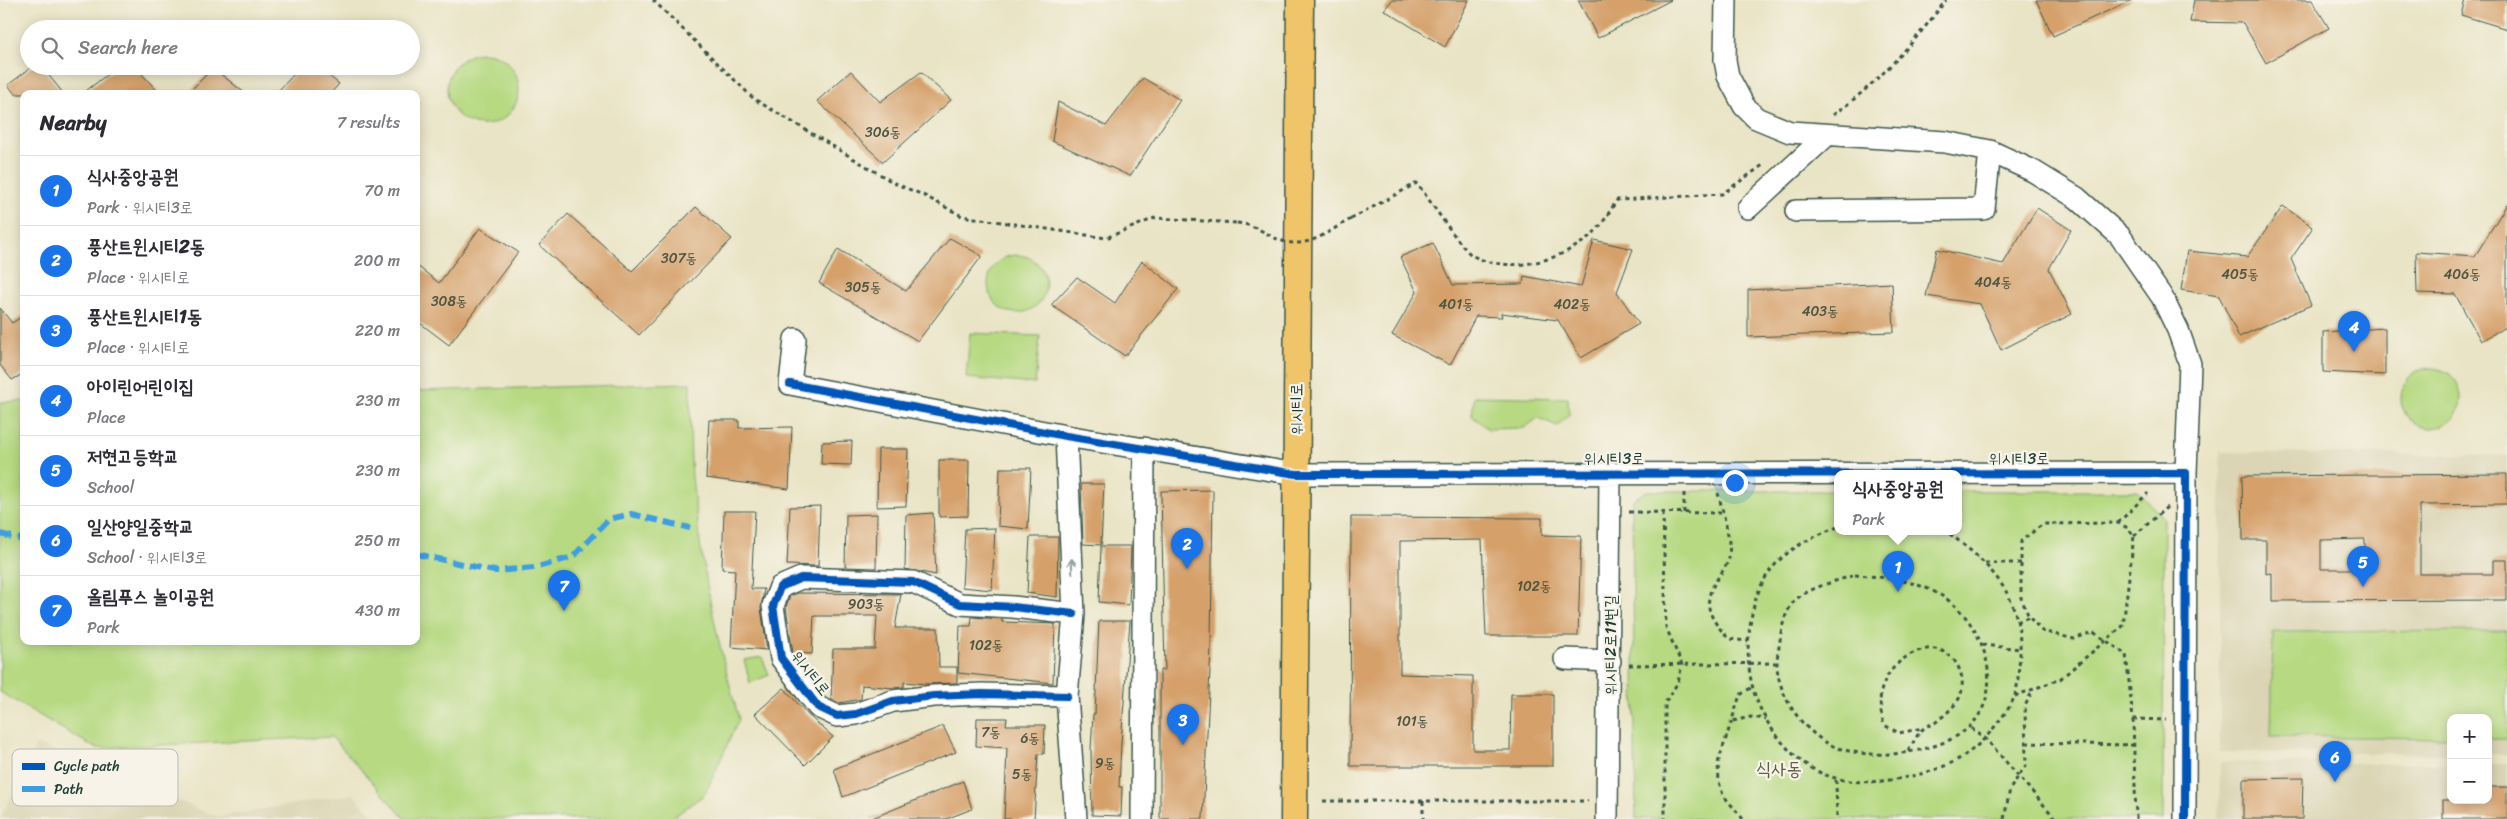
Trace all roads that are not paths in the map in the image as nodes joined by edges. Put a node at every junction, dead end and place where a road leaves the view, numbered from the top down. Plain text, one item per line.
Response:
1 (1300, 0) edge
2 (1726, 0) edge
3 (1827, 135) junction
4 (1990, 151) junction
5 (1748, 208) dead end
6 (1796, 211) dead end
7 (794, 340) dead end
8 (1066, 436) junction
9 (1144, 448) junction
10 (1610, 472) junction
11 (1834, 472) edge
12 (1962, 473) edge
13 (2186, 473) junction
14 (1296, 474) junction
15 (1074, 614) junction
16 (1565, 659) dead end
17 (1618, 663) junction
18 (1067, 696) junction
19 (1076, 819) edge
20 (1142, 819) edge
21 (1294, 819) edge
22 (1607, 819) edge
23 (2185, 819) edge

1 - 14 main road, 위시티로
2 - 3 street
3 - 4 street
3 - 5 street
4 - 6 street
4 - 13 street
7 - 8 street, 위시티3로
8 - 9 street, 위시티3로
15 -> 8 street
9 - 14 street, 위시티3로
9 - 20 street
10 - 11 street, 위시티3로
10 - 14 street, 위시티3로
10 - 17 street, 위시티2로11번길
12 - 13 street, 위시티3로
13 - 23 street
14 - 21 main road, 위시티로
15 - 18 street
15 - 18 street, 위시티로
16 - 17 street
17 - 22 street, 위시티2로11번길
18 - 19 street

